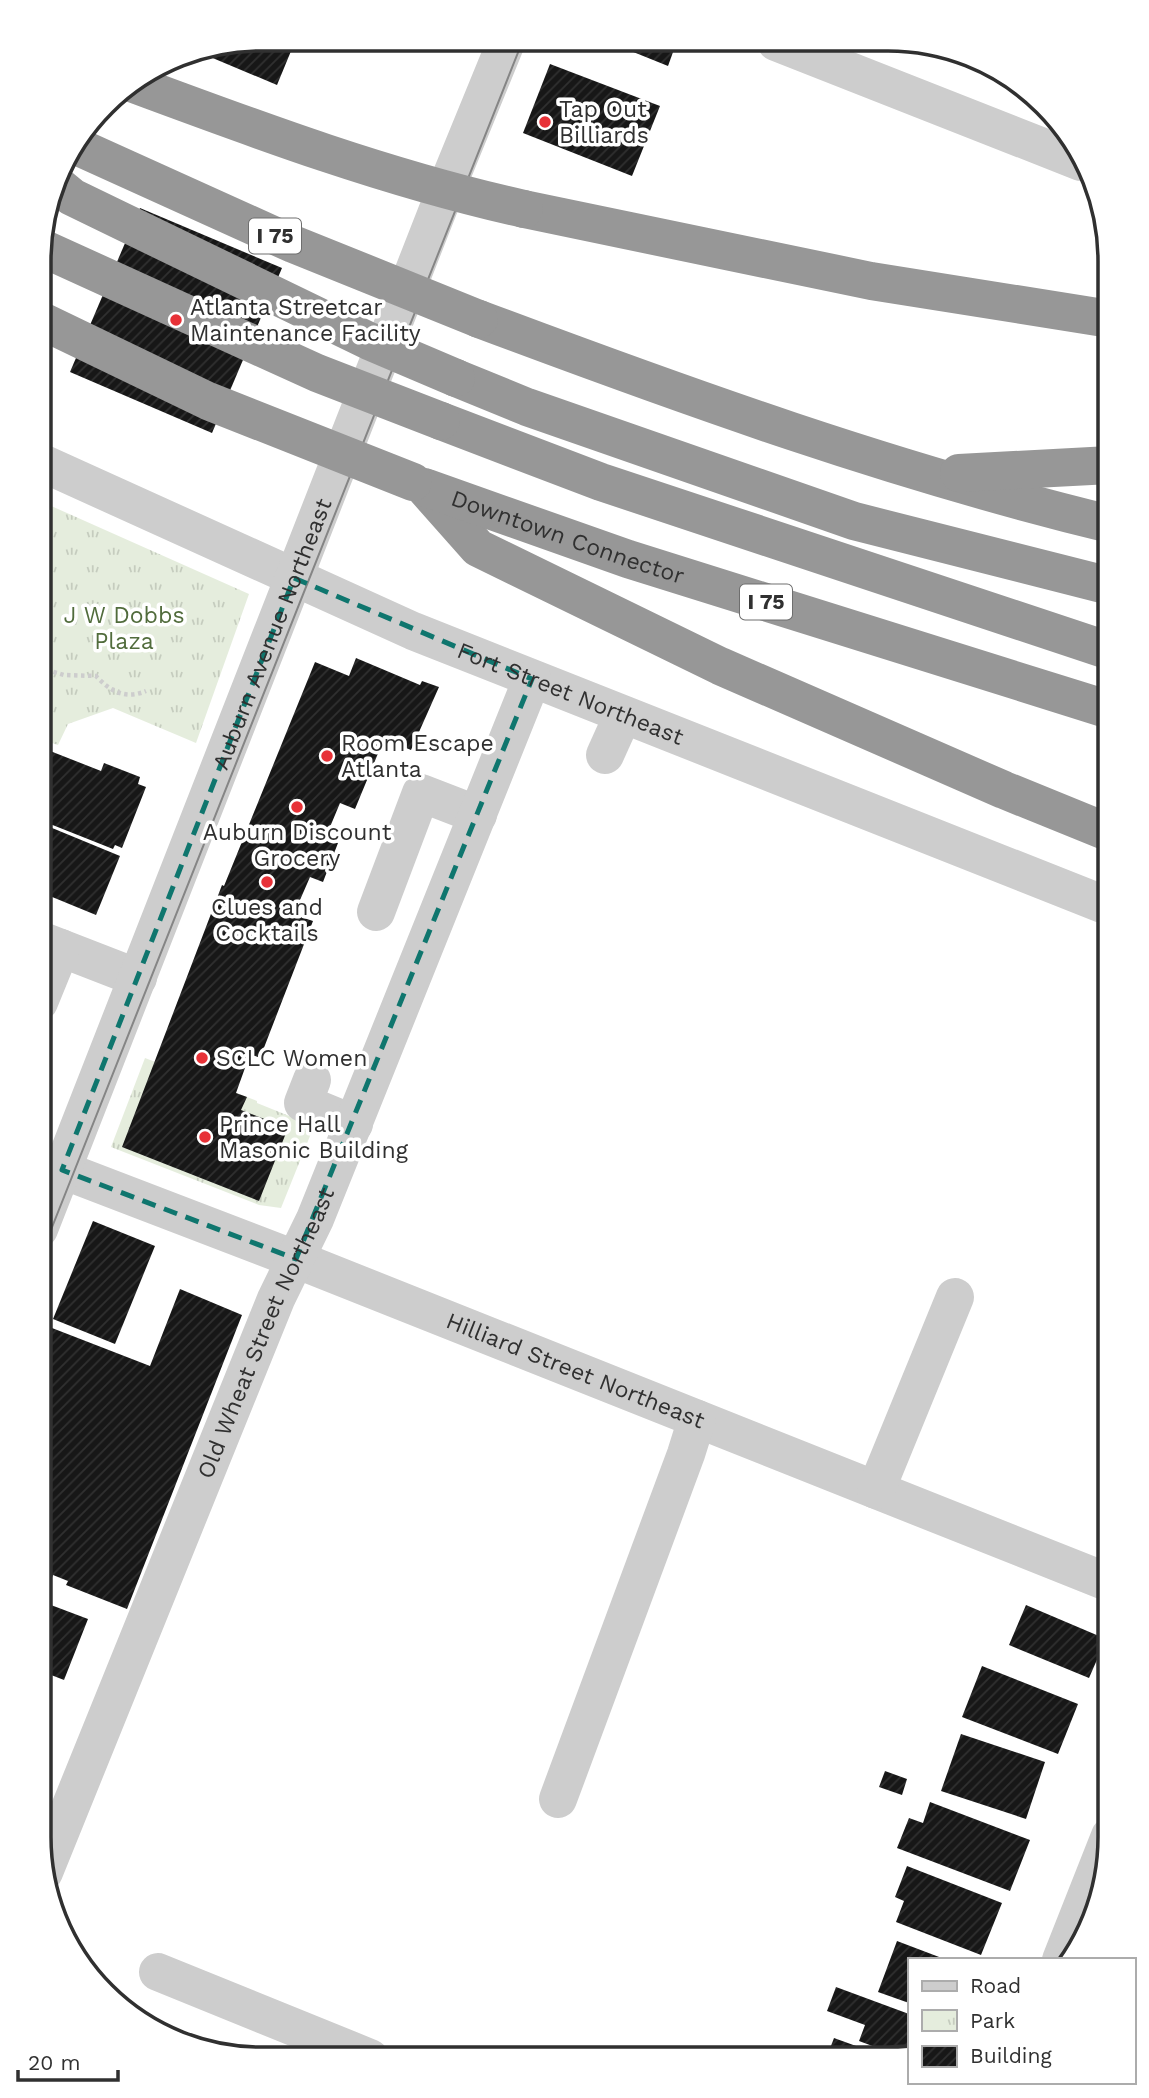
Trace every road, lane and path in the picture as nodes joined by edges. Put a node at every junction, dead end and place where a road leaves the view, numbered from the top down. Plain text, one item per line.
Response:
1 (503, 51) edge
2 (799, 51) edge
3 (143, 87) edge
4 (83, 149) edge
5 (1071, 158) edge
6 (63, 190) edge
7 (52, 252) edge
8 (1098, 317) edge
9 (51, 325) edge
10 (1098, 466) edge
11 (51, 467) edge
12 (926, 474) junction
13 (419, 485) junction
14 (1098, 521) edge
15 (294, 578) junction
16 (1098, 583) edge
17 (1098, 647) edge
18 (51, 671) edge
19 (533, 678) junction
20 (146, 691) dead end
21 (1098, 706) edge
22 (623, 715) junction
23 (605, 755) dead end
24 (478, 815) junction
25 (1098, 828) edge
26 (1098, 902) edge
27 (376, 912) dead end
28 (51, 944) edge
29 (138, 978) junction
30 (312, 1080) dead end
31 (354, 1124) junction
32 (51, 1166) edge
33 (296, 1259) junction
34 (955, 1297) dead end
35 (697, 1419) junction
36 (876, 1490) junction
37 (1098, 1578) edge
38 (558, 1800) dead end
39 (52, 1852) edge
40 (1095, 1875) edge
41 (1064, 1952) edge
42 (158, 1972) dead end
43 (343, 2047) edge

1 - 15 street, Auburn Avenue Northeast
2 - 5 street
3 - 8 highway, bridge
4 - 12 highway, I 75, bridge
6 - 16 highway, bridge
7 - 17 highway, bridge
9 - 13 highway, Downtown Connector / I 75, bridge
10 - 12 highway
11 - 15 street, Fort Street Northeast
12 - 14 highway, I 75
13 - 21 highway, Downtown Connector / I 75
13 - 25 highway
15 - 19 street, Fort Street Northeast
15 - 29 street, Auburn Avenue Northeast
18 - 20 path
19 - 22 street, Fort Street Northeast
19 - 24 street, Old Wheat Street Northeast
22 - 23 street
22 - 26 street, Fort Street Northeast
24 - 27 street
24 - 31 street, Old Wheat Street Northeast
28 - 29 street
29 - 32 street, Auburn Avenue Northeast
30 - 31 street
31 - 33 street, Old Wheat Street Northeast
32 - 33 street, Hilliard Street Northeast
33 - 35 street, Hilliard Street Northeast
33 - 39 street, Old Wheat Street Northeast
34 - 36 street
35 - 36 street, Hilliard Street Northeast
35 - 38 street
36 - 37 street, Hilliard Street Northeast
40 - 41 street
42 - 43 street

